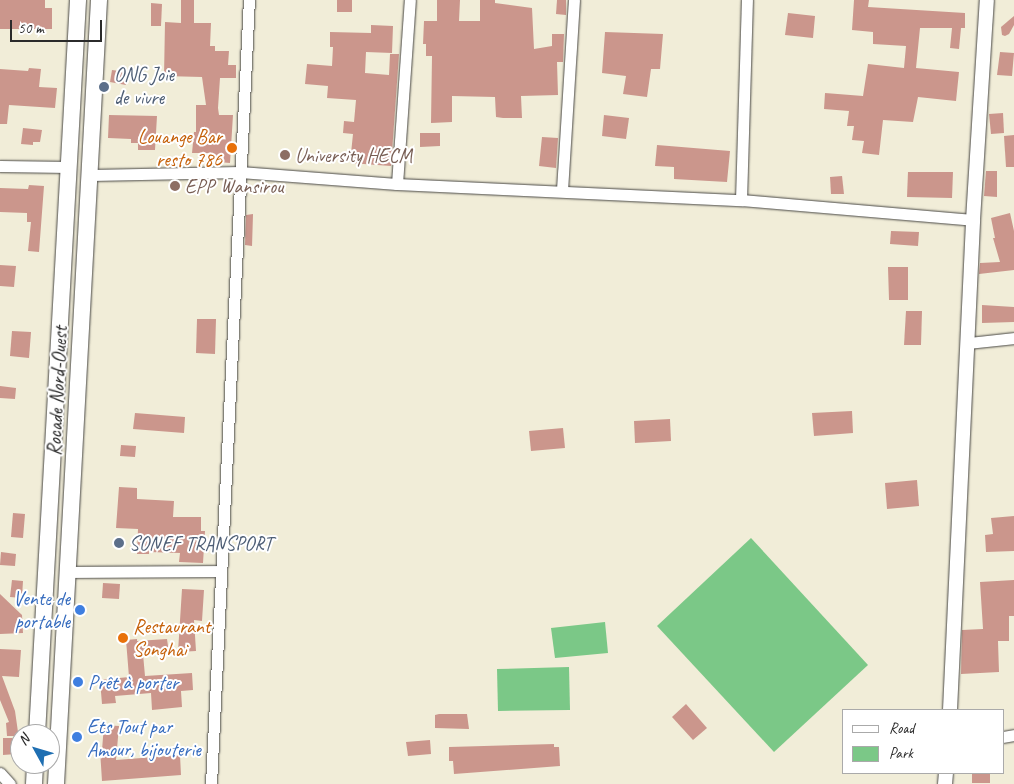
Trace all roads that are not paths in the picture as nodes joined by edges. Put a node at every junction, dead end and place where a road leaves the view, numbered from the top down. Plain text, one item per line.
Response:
1 (78, 0) edge
2 (99, 0) edge
3 (249, 0) edge
4 (410, 0) edge
5 (574, 0) edge
6 (747, 0) edge
7 (987, 0) edge
8 (0, 166) edge
9 (69, 167) junction
10 (240, 172) junction
11 (91, 175) junction
12 (397, 184) junction
13 (562, 190) junction
14 (741, 200) junction
15 (973, 220) junction
16 (1014, 338) edge
17 (968, 344) junction
18 (221, 571) junction
19 (68, 572) junction
20 (950, 709) edge
21 (38, 724) edge
22 (0, 773) edge
23 (10, 784) edge
24 (56, 784) edge
25 (211, 784) edge

1 - 9 main road, Rocade Nord-Ouest
2 - 11 main road, Rocade Nord-Ouest
3 - 10 street
4 - 12 street
5 - 13 street
6 - 14 street
7 - 15 street
8 - 9 street
9 - 21 main road, Rocade Nord-Ouest
10 - 11 street
10 - 12 street
10 - 18 street
11 - 19 main road, Rocade Nord-Ouest
12 - 13 street
13 - 14 street
14 - 15 street
15 - 17 street
16 - 17 street
17 - 20 street
18 - 19 street
18 - 25 street
19 - 24 main road, Rocade Nord-Ouest
22 - 23 street

